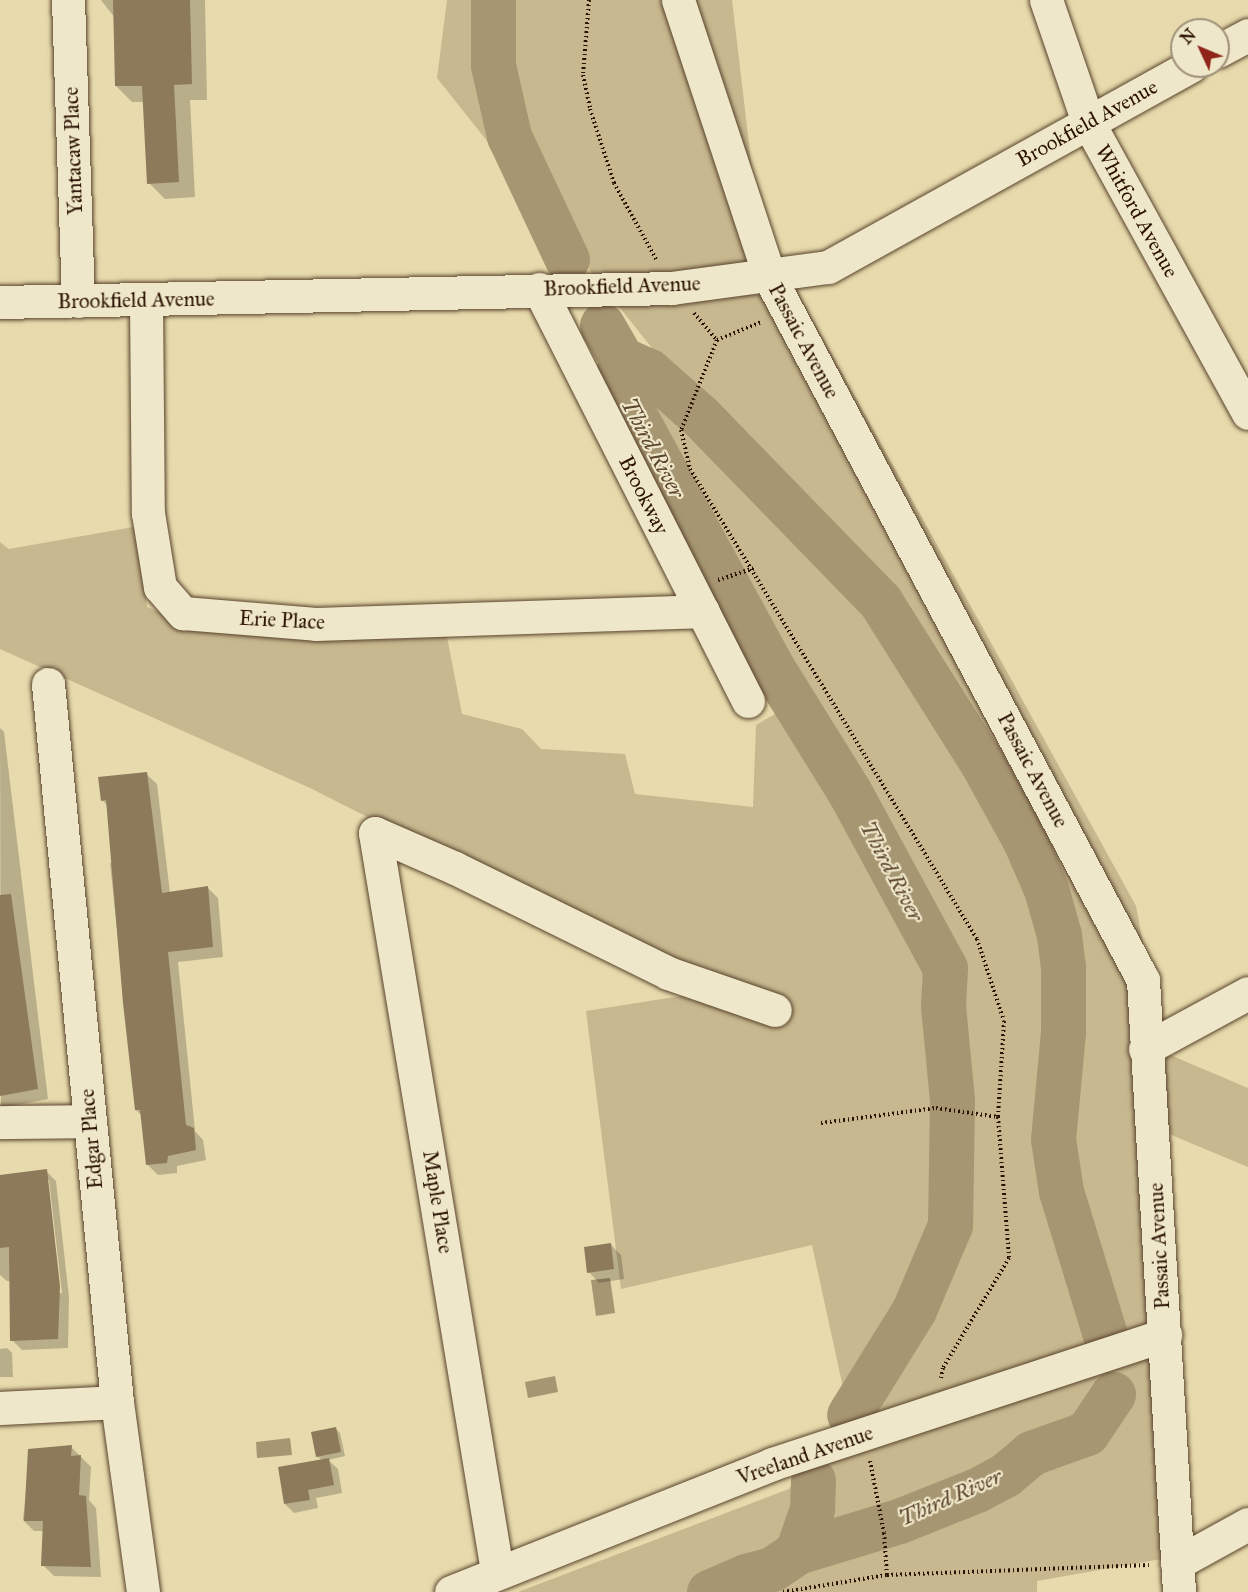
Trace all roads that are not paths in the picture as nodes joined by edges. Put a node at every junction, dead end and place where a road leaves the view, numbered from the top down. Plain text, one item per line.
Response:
1 (68, 0) edge
2 (678, 0) edge
3 (1046, 0) edge
4 (1248, 35) edge
5 (1230, 45) edge
6 (1170, 77) edge
7 (1088, 122) junction
8 (771, 278) junction
9 (539, 289) junction
10 (78, 301) junction
11 (146, 301) junction
12 (0, 302) edge
13 (1248, 413) edge
14 (708, 597) junction
15 (48, 684) dead end
16 (748, 701) dead end
17 (1248, 993) edge
18 (775, 1010) dead end
19 (1145, 1049) junction
20 (90, 1121) junction
21 (0, 1122) edge
22 (1165, 1335) junction
23 (117, 1402) junction
24 (0, 1407) edge
25 (1248, 1524) edge
26 (497, 1571) junction
27 (1178, 1578) edge
28 (143, 1592) edge
29 (451, 1592) edge

1 - 10 street, Yantacaw Place
2 - 8 street, Passaic Avenue
3 - 7 street, Whitford Avenue
4 - 5 street
6 - 7 street, Brookfield Avenue
7 - 8 street, Brookfield Avenue
7 - 13 street, Whitford Avenue
8 - 9 street, Brookfield Avenue
8 - 19 street, Passaic Avenue
9 - 11 street, Brookfield Avenue
9 - 14 street, Brookway
10 - 11 street, Brookfield Avenue
10 - 12 street, Brookfield Avenue
11 - 14 street, Erie Place
14 - 16 street, Brookway
15 - 20 street, Edgar Place
17 - 19 street
18 - 26 street, Maple Place
19 - 22 street, Passaic Avenue
20 - 21 street
20 - 23 street, Edgar Place
22 - 26 street, Vreeland Avenue
22 - 27 street, Passaic Avenue
23 - 24 street
23 - 28 street, Edgar Place
25 - 27 street
26 - 29 street, Vreeland Avenue

